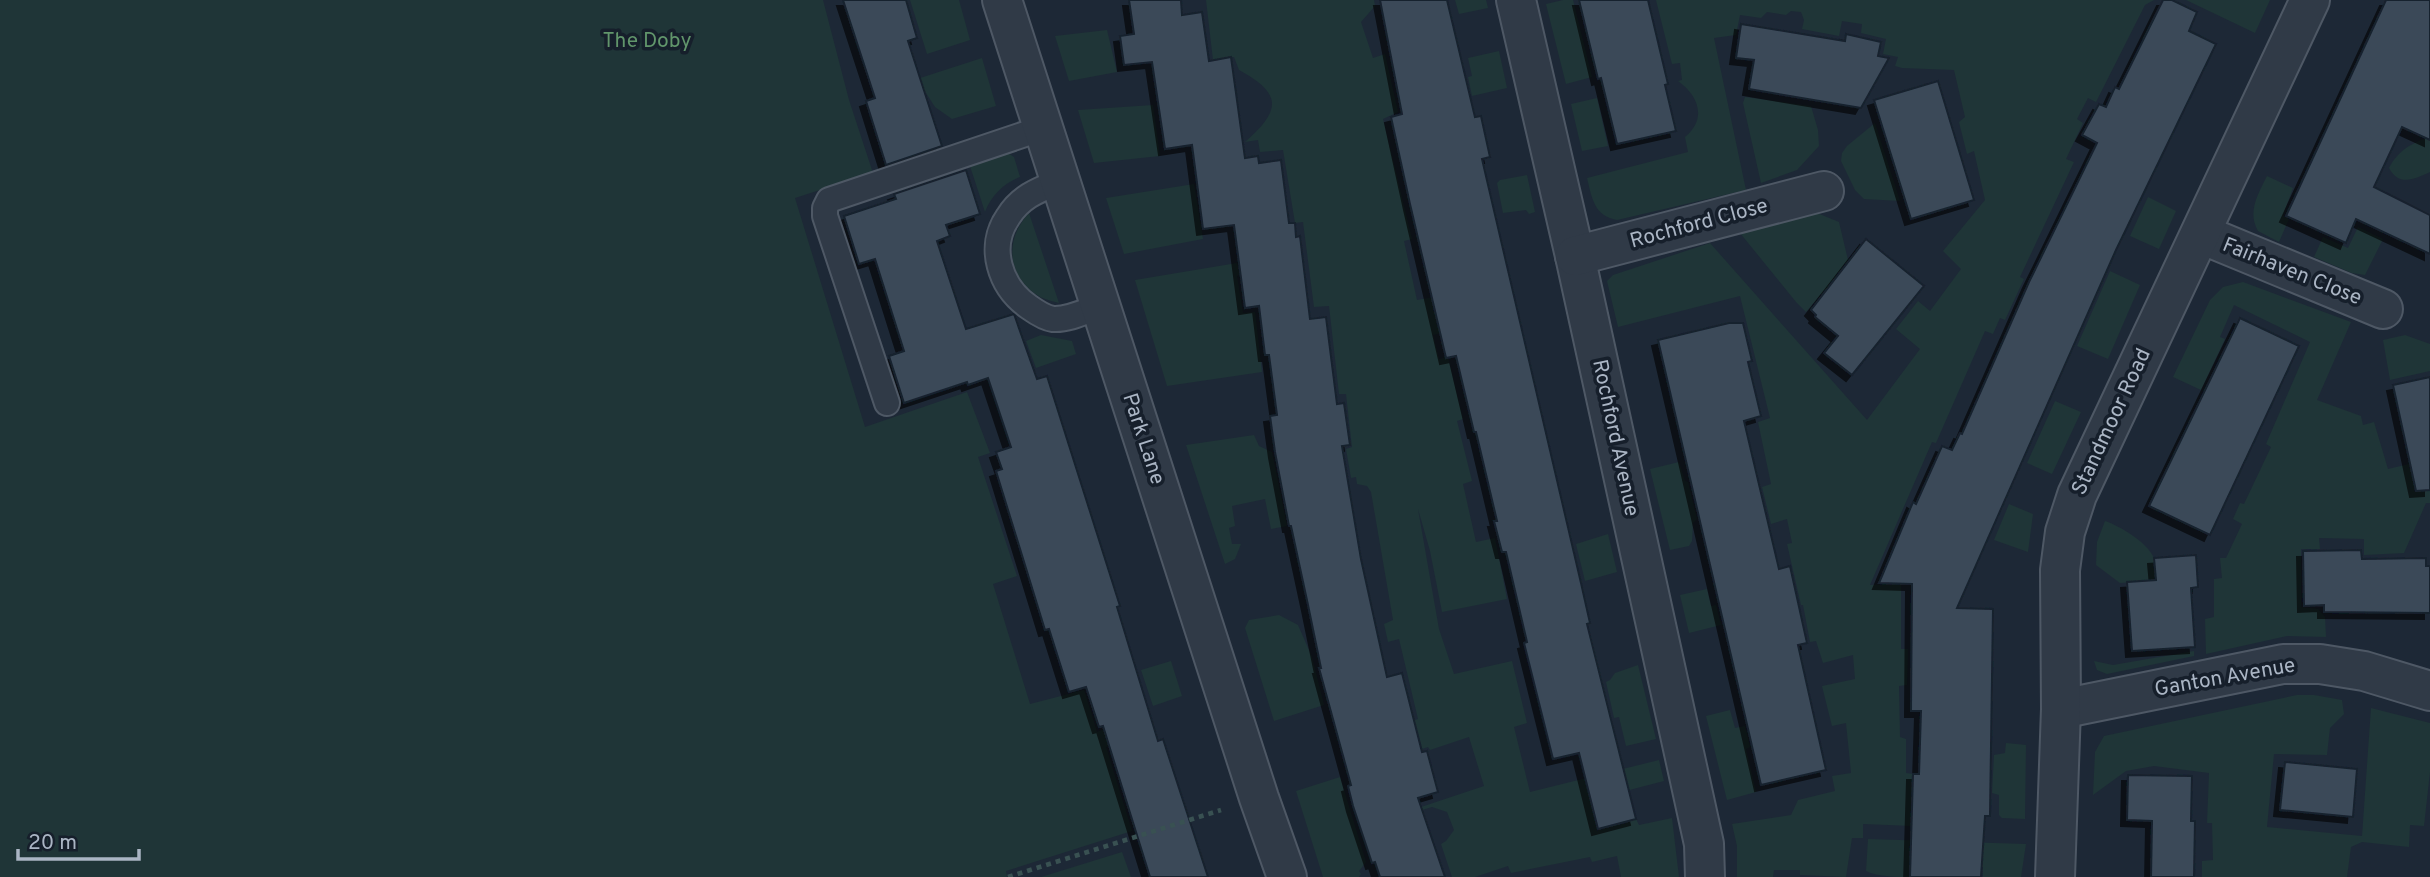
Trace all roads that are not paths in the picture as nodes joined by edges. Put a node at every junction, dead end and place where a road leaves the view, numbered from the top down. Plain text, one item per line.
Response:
1 (1002, 0) edge
2 (1516, 0) edge
3 (2310, 0) edge
4 (1043, 128) junction
5 (1060, 181) junction
6 (1824, 191) dead end
7 (2201, 234) junction
8 (1575, 256) junction
9 (1100, 306) junction
10 (2384, 309) dead end
11 (887, 403) dead end
12 (2430, 691) edge
13 (2061, 709) junction
14 (1287, 877) edge
15 (1705, 877) edge
16 (2055, 877) edge

1 - 4 street, Park Lane
2 - 8 street, Rochford Avenue
3 - 7 street, Standmoor Road
4 - 5 street, Park Lane
4 - 11 lane
5 - 9 street, Park Lane
5 - 9 lane
6 - 8 street, Rochford Close
7 - 10 street, Fairhaven Close
7 - 13 street, Standmoor Road
8 - 15 street, Rochford Avenue
9 - 14 street, Park Lane
12 - 13 street, Ganton Avenue
13 - 16 street, Standmoor Road

